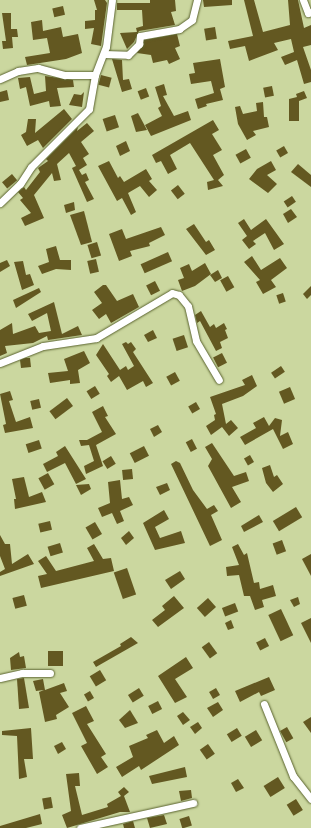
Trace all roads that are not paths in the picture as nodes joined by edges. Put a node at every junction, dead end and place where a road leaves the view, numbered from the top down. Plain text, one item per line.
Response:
1 (112, 0) edge
2 (197, 0) edge
3 (303, 0) edge
4 (311, 12) edge
5 (104, 54) junction
6 (95, 75) junction
7 (0, 79) edge
8 (0, 203) edge
9 (0, 363) edge
10 (219, 380) dead end
11 (50, 673) dead end
12 (0, 678) edge
13 (264, 704) dead end
14 (311, 799) edge
15 (193, 803) dead end
16 (80, 828) edge

1 - 5 street
2 - 5 street
3 - 4 street
5 - 6 street
6 - 7 street
6 - 8 street
9 - 10 street
11 - 12 street
13 - 14 street
15 - 16 street

